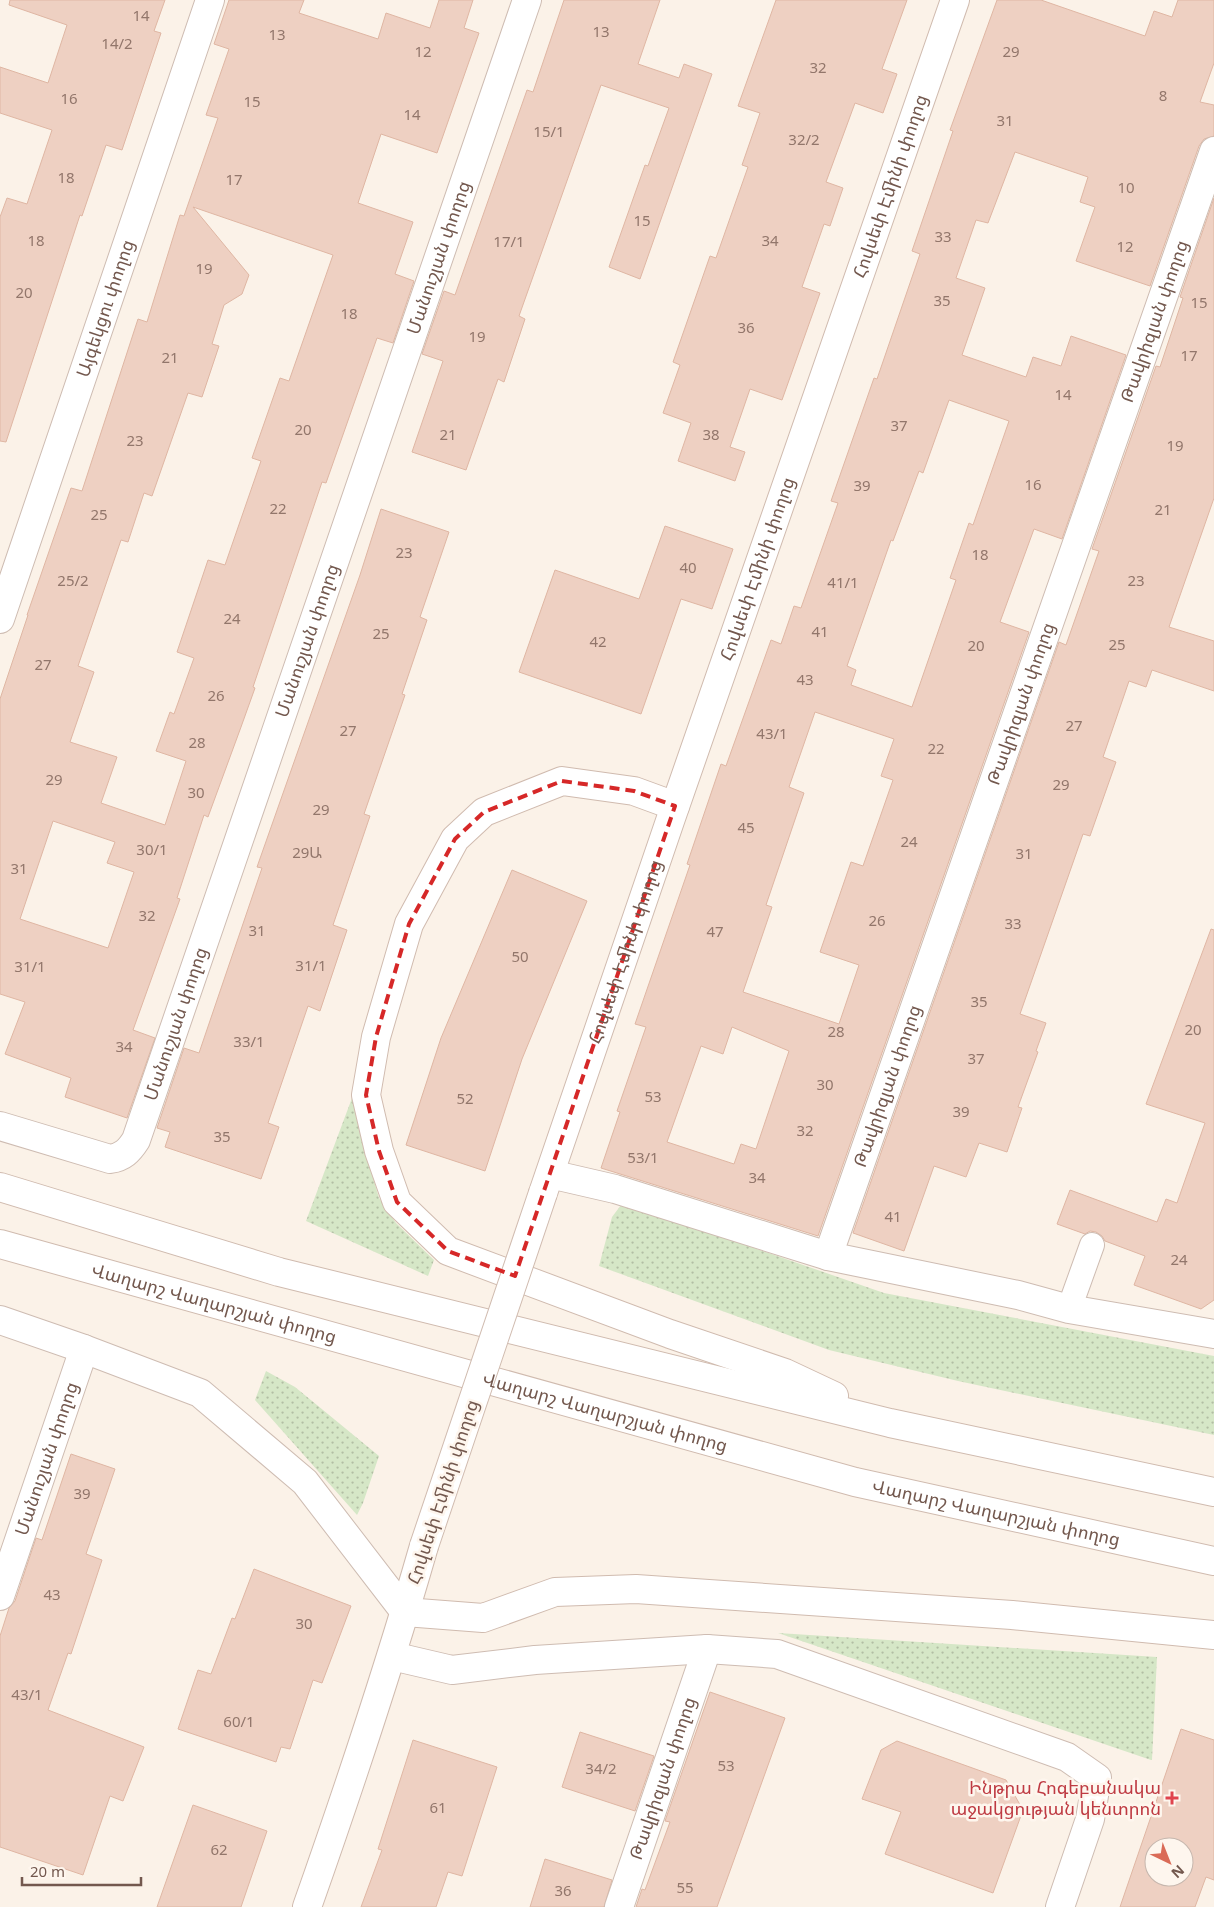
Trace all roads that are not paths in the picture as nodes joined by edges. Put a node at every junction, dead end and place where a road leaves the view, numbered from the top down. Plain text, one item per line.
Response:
1 (210, 0) edge
2 (527, 0) edge
3 (955, 0) edge
4 (1214, 151) edge
5 (0, 618) edge
6 (675, 806) junction
7 (0, 1126) edge
8 (546, 1184) junction
9 (0, 1187) edge
10 (0, 1244) edge
11 (1092, 1245) dead end
12 (828, 1256) junction
13 (1069, 1309) junction
14 (0, 1320) edge
15 (1214, 1334) edge
16 (84, 1349) junction
17 (890, 1422) junction
18 (1214, 1492) edge
19 (1214, 1561) edge
20 (0, 1596) edge
21 (405, 1612) junction
22 (1214, 1635) edge
23 (707, 1649) junction
24 (392, 1656) junction
25 (307, 1907) edge
26 (619, 1907) edge
27 (1060, 1907) edge

1 - 5 street, Այգեկցու փողոց
2 - 7 street, Մանուշյան փողոց
3 - 6 street, Հովսեփ Էմինի փողոց
4 - 12 street, Թավրիզյան փողոց
6 - 8 street, Հովսեփ Էմինի փողոց
6 - 17 street
8 - 12 street
8 - 21 street, Հովսեփ Էմինի փողոց, bridge
9 - 17 street
10 - 19 street, Վաղարշ Վաղարշյան փողոց
11 - 13 lane
12 - 13 street
13 - 15 street
14 - 16 street
16 - 20 street, Մանուշյան փողոց
16 - 21 street
17 - 18 street
21 - 22 street
21 - 24 street, Հովսեփ Էմինի փողոց
23 - 24 street
23 - 26 street, Թավրիզյան փողոց
23 - 27 street
24 - 25 street, Հովսեփ Էմինի փողոց

